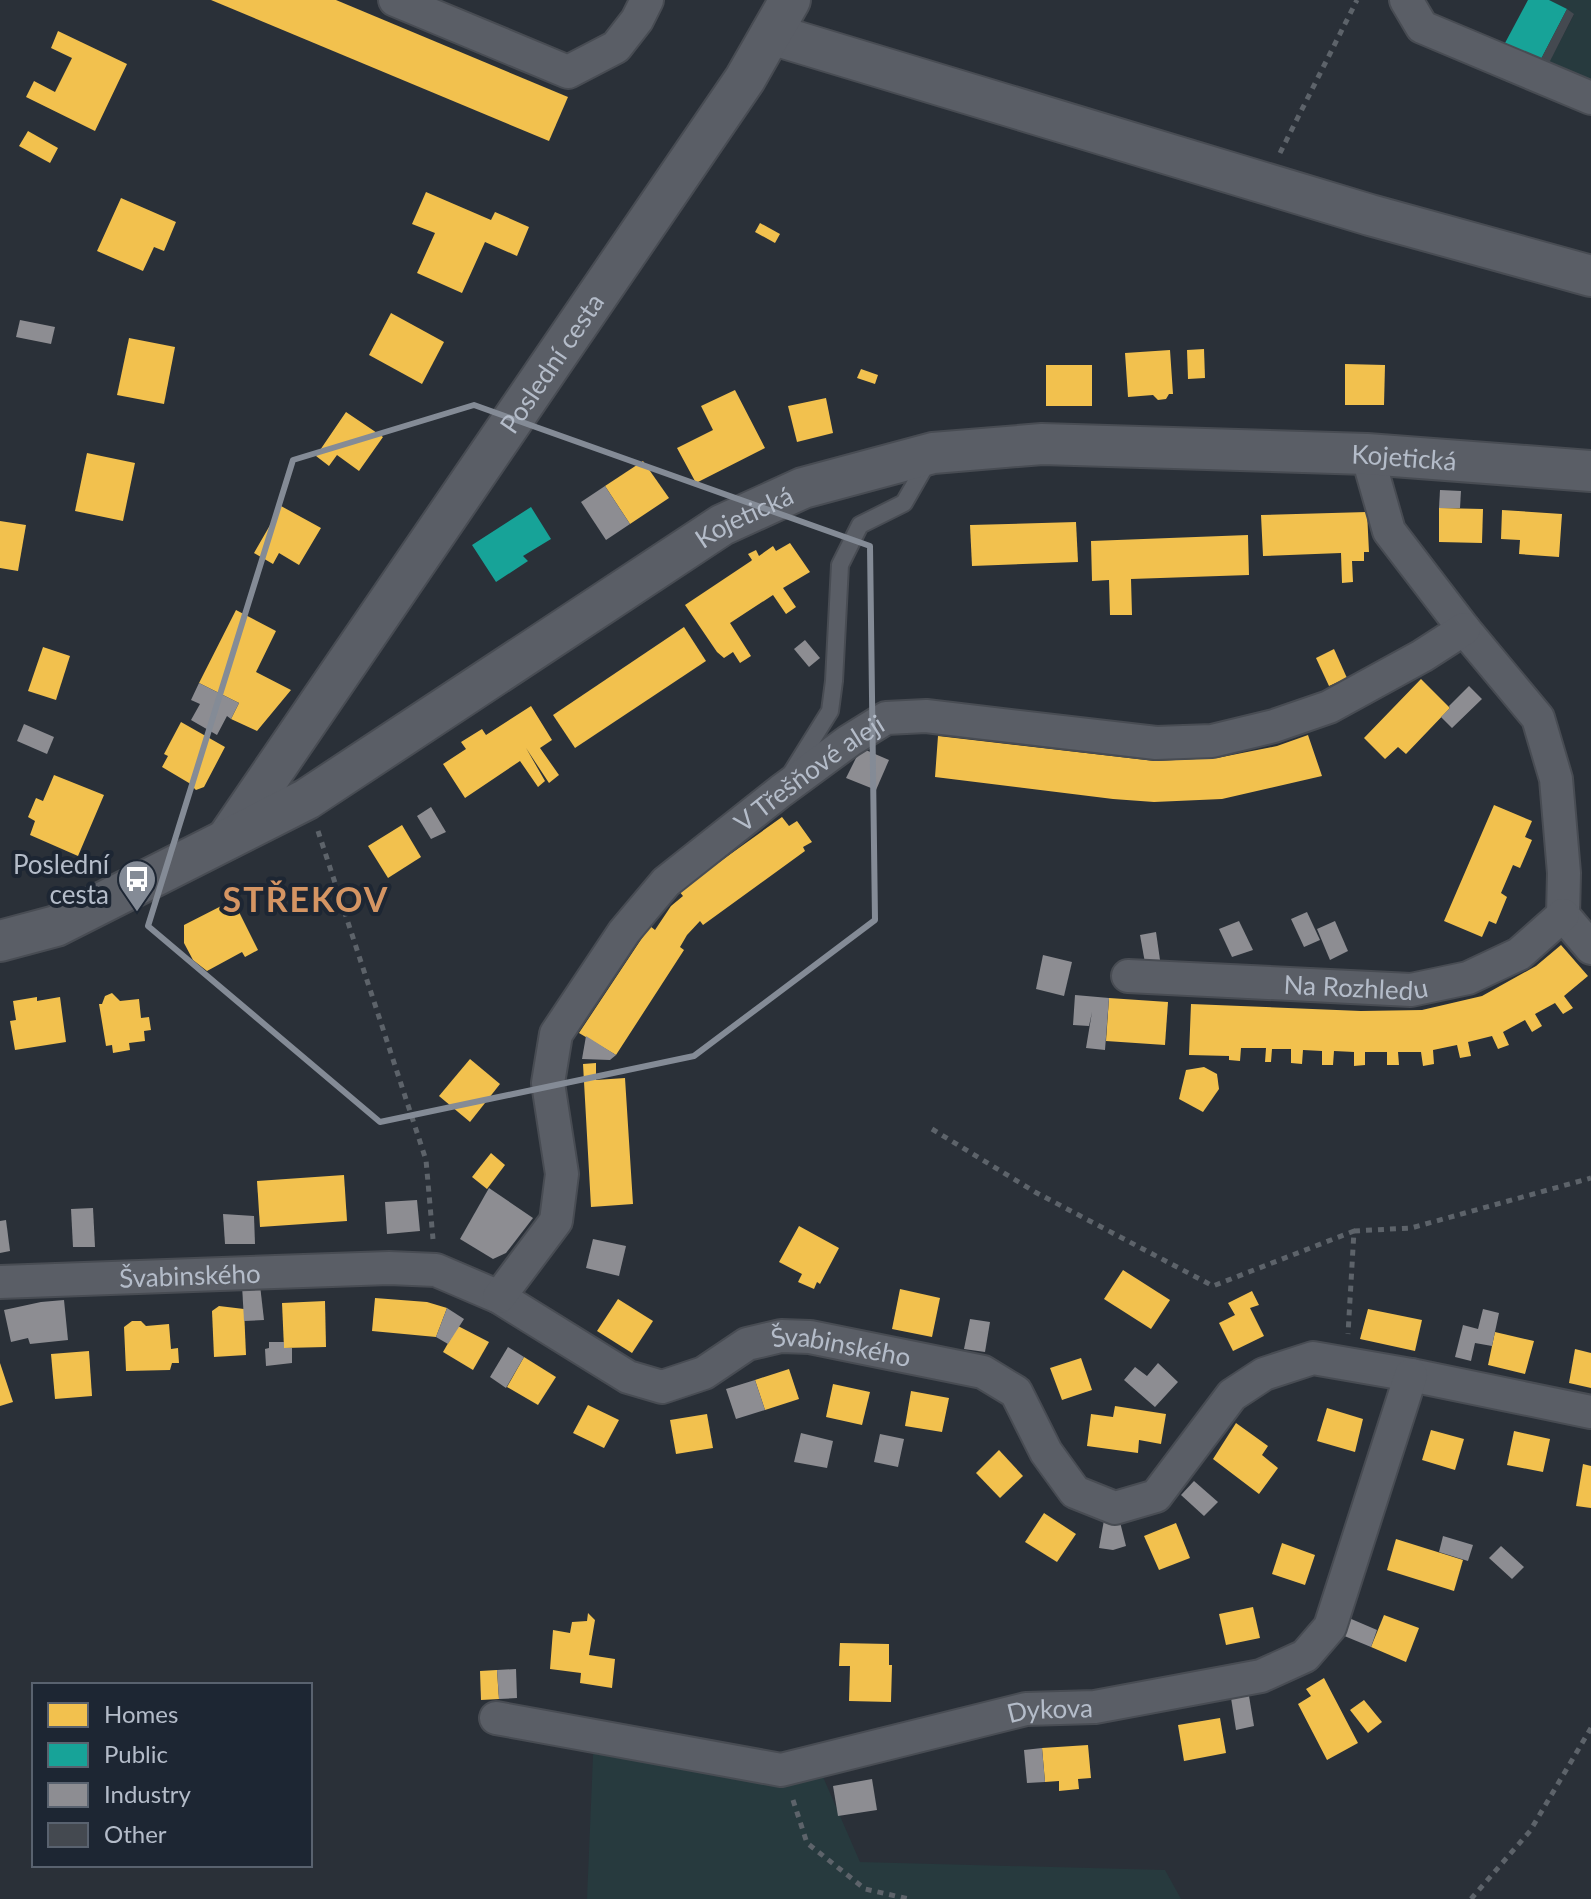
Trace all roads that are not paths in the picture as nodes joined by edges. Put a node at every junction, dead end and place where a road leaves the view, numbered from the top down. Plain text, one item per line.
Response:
1 (395, 0) edge
2 (647, 0) edge
3 (790, 0) edge
4 (1406, 0) edge
5 (771, 34) junction
6 (1591, 98) edge
7 (1591, 276) edge
8 (933, 453) junction
9 (1367, 454) junction
10 (1591, 471) edge
11 (1464, 629) junction
12 (781, 791) junction
13 (225, 842) junction
14 (1563, 915) junction
15 (0, 941) edge
16 (1591, 948) edge
17 (1128, 976) dead end
18 (0, 1282) edge
19 (499, 1297) junction
20 (1411, 1375) junction
21 (1591, 1412) edge
22 (496, 1718) dead end

1 - 2 street
3 - 5 street, Poslední cesta
4 - 6 street
5 - 7 street
5 - 13 street, Poslední cesta
8 - 9 street, Kojetická
8 - 12 lane
8 - 13 street, Kojetická
9 - 10 street, Kojetická
9 - 11 street
11 - 12 street, V Třešňové aleji
11 - 14 street
12 - 19 street, V Třešňové aleji
13 - 15 street, Kojetická
14 - 16 street
14 - 17 street, Na Rozhledu
18 - 19 street, Švabinského
19 - 20 street, Švabinského
20 - 21 street, Švabinského
20 - 22 street, Dykova

